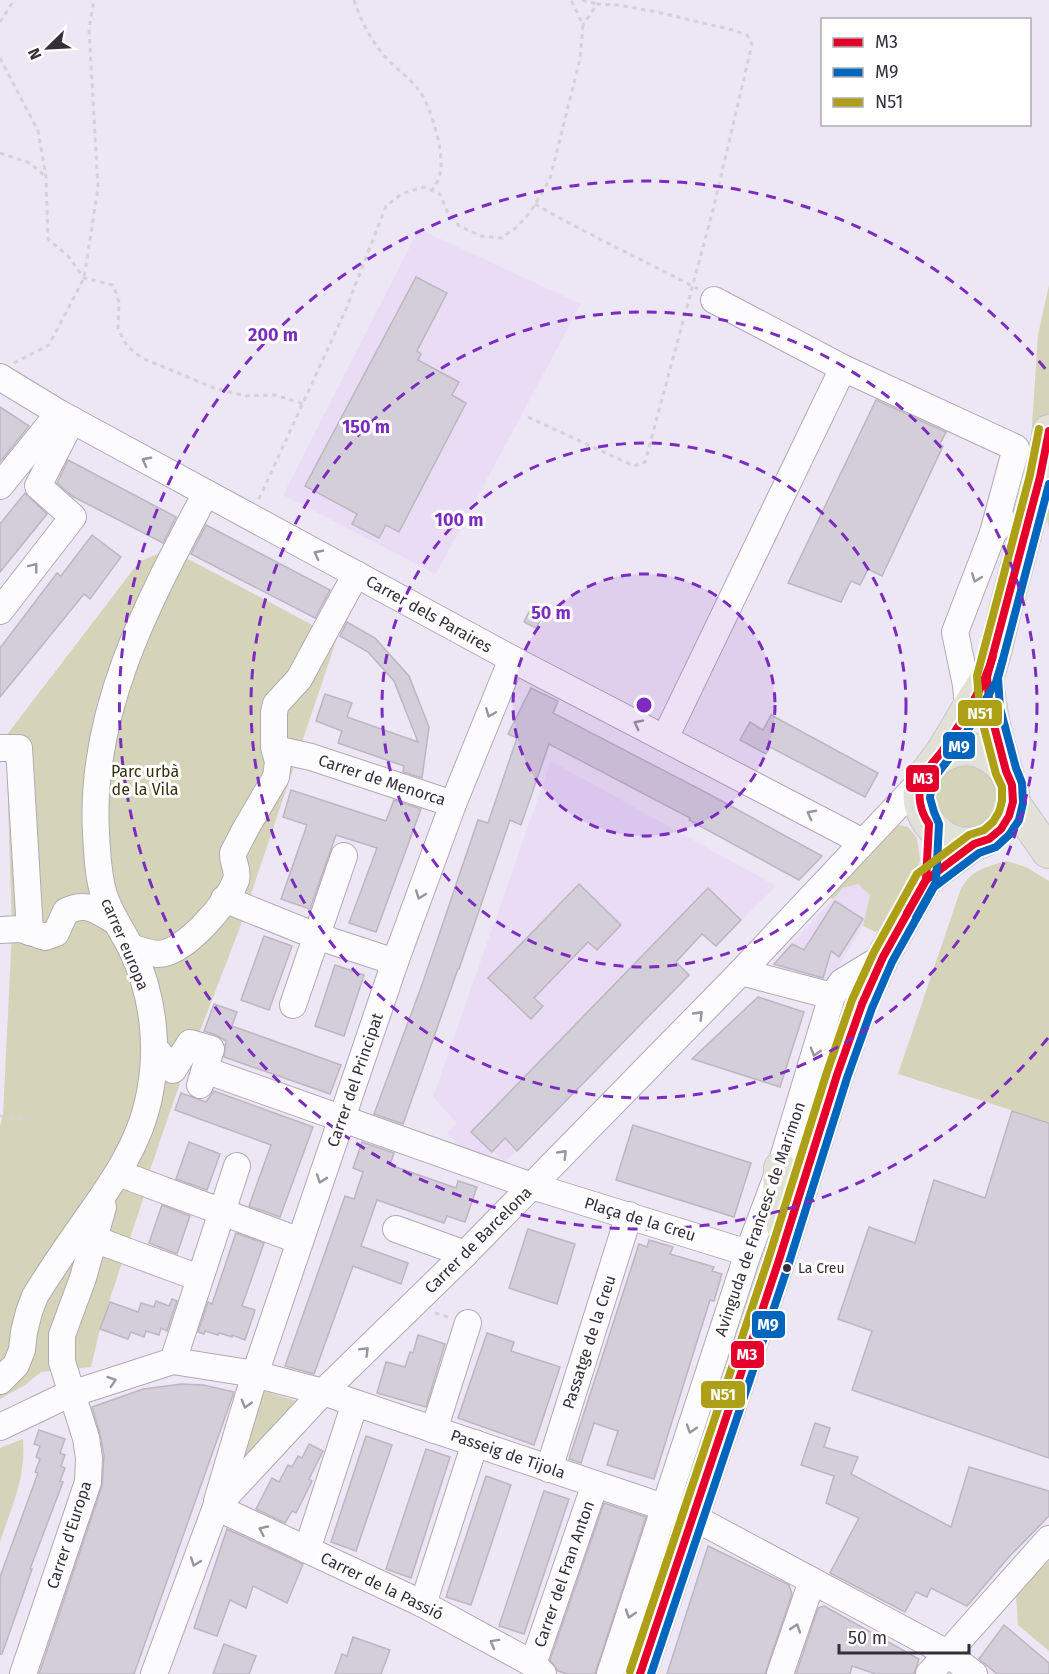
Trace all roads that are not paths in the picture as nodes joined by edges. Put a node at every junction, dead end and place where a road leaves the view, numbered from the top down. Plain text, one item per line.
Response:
1 (714, 300) road end
2 (843, 368) junction
3 (5, 371) edge
4 (65, 417) junction
5 (1049, 431) edge
6 (1040, 477) junction
7 (0, 486) edge
8 (206, 493) junction
9 (993, 533) junction
10 (356, 574) junction
11 (0, 611) edge
12 (512, 659) junction
13 (987, 677) junction
14 (968, 708) junction
15 (666, 738) junction
16 (0, 748) edge
17 (275, 750) junction
18 (930, 769) junction
19 (1006, 771) junction
20 (1013, 802) junction
21 (453, 804) junction
22 (926, 820) junction
23 (981, 841) junction
24 (863, 842) junction
25 (1048, 853) edge
26 (344, 856) dead end
27 (926, 880) junction
28 (224, 899) junction
29 (115, 921) junction
30 (0, 930) edge
31 (37, 934) junction
32 (316, 936) junction
33 (130, 947) junction
34 (883, 957) junction
35 (395, 963) junction
36 (741, 972) junction
37 (832, 996) junction
38 (293, 1005) dead end
39 (154, 1047) junction
40 (342, 1118) junction
41 (237, 1166) dead end
42 (780, 1168) junction
43 (112, 1182) junction
44 (532, 1186) junction
45 (221, 1212) junction
46 (629, 1215) junction
47 (396, 1228) dead end
48 (94, 1239) junction
49 (785, 1240) junction
50 (300, 1241) junction
51 (748, 1253) junction
52 (465, 1254) junction
53 (199, 1278) junction
54 (468, 1323) road end
55 (173, 1360) junction
56 (255, 1374) junction
57 (0, 1382) edge
58 (323, 1392) junction
59 (71, 1394) junction
60 (355, 1403) junction
61 (0, 1427) edge
62 (434, 1430) junction
63 (475, 1443) junction
64 (549, 1469) junction
65 (596, 1484) junction
66 (216, 1508) junction
67 (679, 1512) junction
68 (1049, 1539) edge
69 (306, 1550) junction
70 (812, 1581) junction
71 (423, 1604) junction
72 (947, 1653) junction
73 (538, 1669) edge
74 (22, 1674) edge
75 (154, 1674) edge
76 (610, 1674) edge
77 (640, 1674) edge
78 (780, 1674) edge
79 (928, 1674) edge
80 (974, 1674) edge

1 - 2 street
2 - 9 street
2 - 15 street
3 - 4 street, Carrer dels Paraires
4 - 7 street
8 -> 4 street, Carrer dels Paraires
11 -> 4 street
5 - 6 main road
6 - 9 street
6 - 13 main road
10 -> 8 street, Carrer dels Paraires
8 - 29 street, carrer europa
9 -> 14 street
10 - 12 street, Carrer dels Paraires
10 - 17 street
15 -> 12 street, Carrer dels Paraires
12 -> 21 street, Carrer del Principat
13 - 14 main road
13 - 19 main road
14 - 18 main road
24 -> 15 street, Carrer dels Paraires
16 - 31 street
17 - 21 street, Carrer de Menorca
17 - 28 street
18 - 19 main road
18 - 22 main road
18 - 24 street, Carrer de Barcelona
19 - 20 main road
20 - 23 main road
20 - 25 main road
21 -> 35 street, Carrer del Principat
22 - 23 main road
22 - 24 street, Carrer de Barcelona
22 - 27 main road
23 - 25 main road
23 - 27 main road
24 - 36 street, Carrer de Barcelona
26 - 32 street
27 - 34 main road, Avinguda de Francesc de Marimon
28 - 32 street
28 - 33 street
29 - 31 street
29 - 33 street, carrer europa
30 - 31 street
32 - 35 street
32 - 38 street
33 - 39 street, carrer europa
34 - 37 street, Avinguda de Francesc de Marimon
34 - 49 main road, Avinguda de Francesc de Marimon
35 - 40 street, Carrer del Principat
36 - 37 street
44 -> 36 street, Carrer de Barcelona
37 -> 42 street, Avinguda de Francesc de Marimon
39 - 40 street, Plaça de la Creu
39 - 43 street, carrer europa
40 - 44 street, Plaça de la Creu
40 -> 50 street, Carrer del Principat
41 - 45 street
42 - 49 main road
42 - 51 street, Avinguda de Francesc de Marimon
43 - 45 street
43 - 48 street, Carrer d'Europa
43 - 57 street
44 - 46 street, Plaça de la Creu
44 - 52 street, Carrer de Barcelona
45 - 50 street
45 - 53 street
46 - 51 street, Plaça de la Creu
46 - 64 street, Passatge de la Creu
47 - 52 street
48 - 53 street
48 - 59 street, Carrer d'Europa
49 - 67 main road, Avinguda de Francesc de Marimon
50 - 56 street, Carrer del Principat
51 -> 67 street, Avinguda de Francesc de Marimon
58 -> 52 street, Carrer de Barcelona
53 - 55 street
54 - 62 street
55 - 56 street, Passeig de Tijola
59 -> 55 street
56 - 58 street, Passeig de Tijola
56 -> 66 street, Carrer del Principat
58 - 60 street, Passeig de Tijola
58 - 66 street, Carrer de Barcelona
59 - 61 street
59 - 74 street, Carrer d'Europa
60 - 62 street, Passeig de Tijola
60 - 69 street
62 - 63 street, Passeig de Tijola
63 - 64 street, Passeig de Tijola
63 - 71 street
64 - 65 street, Passeig de Tijola
65 - 67 street, Passeig de Tijola
65 - 73 street, Carrer del Fran Anton
69 -> 66 street, Carrer de la Passió
66 -> 75 street, Carrer de Barcelona
67 - 70 street, Passeig de Tijola
67 -> 76 street, Avinguda de Francesc de Marimon
67 - 77 main road, Avinguda de Francesc de Marimon
68 - 72 street
69 - 71 street, Carrer de la Passió
70 - 72 street, Passeig de Tijola
78 -> 70 street
73 -> 71 street, Carrer de la Passió
72 - 79 street
72 - 80 street, Passeig de Tijola

